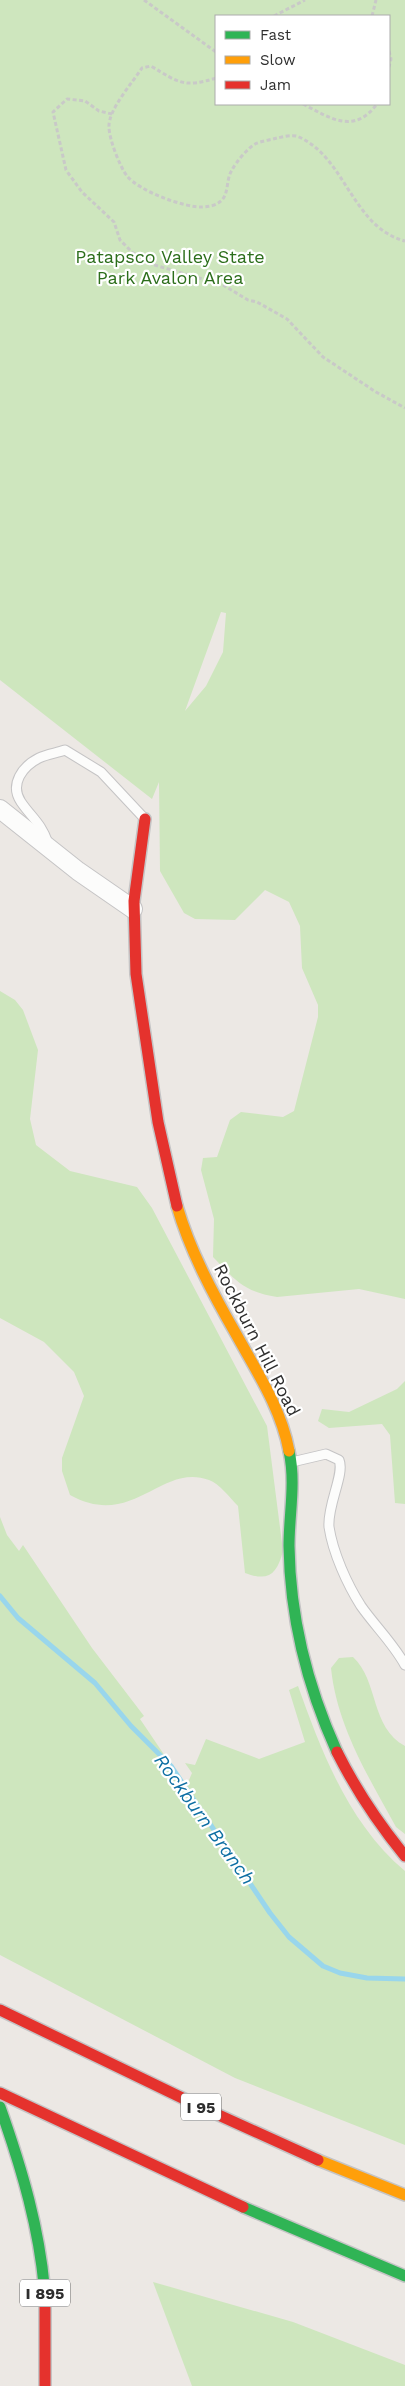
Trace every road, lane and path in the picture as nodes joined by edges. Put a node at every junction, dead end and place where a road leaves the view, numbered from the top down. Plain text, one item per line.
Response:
1 (144, 0) edge
2 (305, 0) edge
3 (376, 0) edge
4 (276, 15) edge
5 (372, 15) edge
6 (215, 51) edge
7 (215, 78) edge
8 (304, 105) edge
9 (376, 105) edge
10 (112, 114) junction
11 (405, 241) edge
12 (405, 408) edge
13 (0, 808) edge
14 (145, 819) joint
15 (50, 848) junction
16 (133, 909) junction
17 (292, 1462) junction
18 (405, 1664) edge
19 (405, 1856) edge
20 (0, 2010) edge
21 (0, 2093) edge
22 (0, 2107) edge
23 (405, 2195) edge
24 (405, 2276) edge
25 (45, 2386) edge

1 - 6 path
2 - 4 path
3 - 5 path
7 - 10 path
8 - 9 path
10 - 11 path
10 - 12 path
13 - 15 street
14 - 15 lane
14 - 16 main road, Rockburn Hill Road
15 - 16 street
16 - 17 main road, Rockburn Hill Road
17 - 18 lane
17 - 19 main road, Rockburn Hill Road
20 - 23 main road, I 95
21 - 24 main road
22 - 25 main road, I 895

